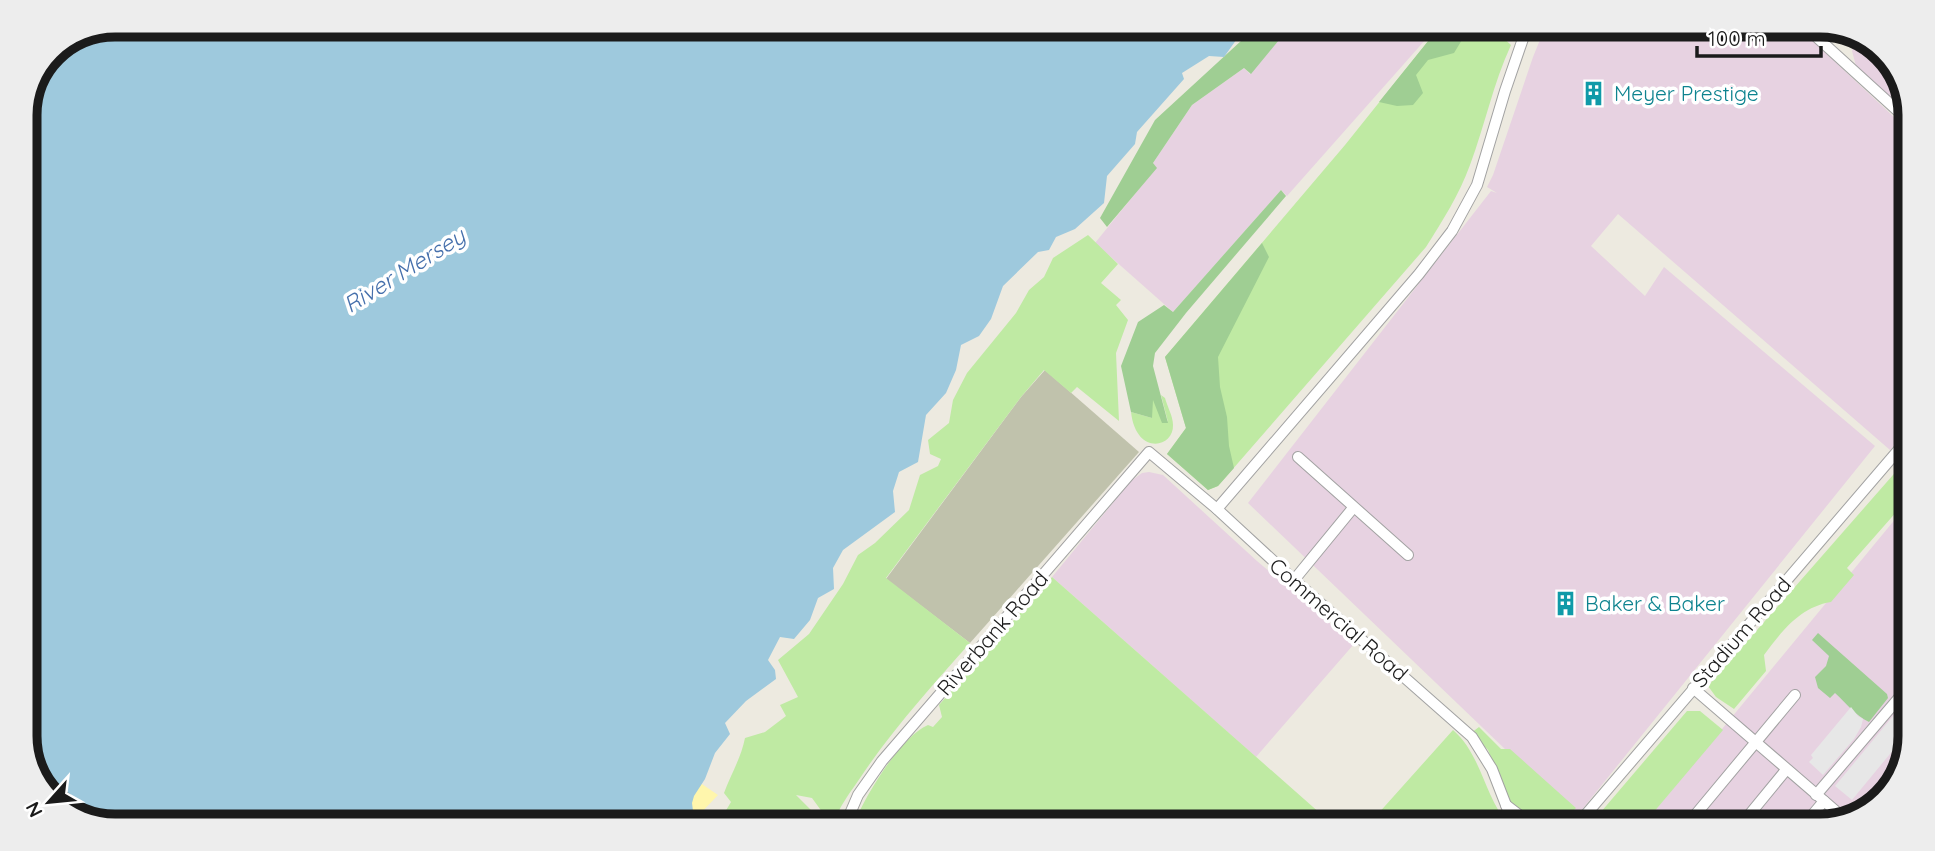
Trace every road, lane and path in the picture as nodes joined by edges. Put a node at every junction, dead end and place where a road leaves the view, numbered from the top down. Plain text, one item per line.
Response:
1 (1524, 37) edge
2 (1817, 37) edge
3 (1898, 111) edge
4 (1898, 450) edge
5 (1149, 452) joint
6 (1298, 457) dead end
7 (1353, 508) junction
8 (1217, 509) junction
9 (1408, 555) dead end
10 (1294, 580) junction
11 (1693, 688) junction
12 (1795, 695) dead end
13 (1898, 700) edge
14 (1755, 743) junction
15 (1786, 770) junction
16 (1820, 798) junction
17 (1506, 804) junction
18 (1838, 813) edge
19 (850, 814) edge
20 (1510, 814) edge
21 (1518, 814) edge
22 (1585, 814) edge
23 (1696, 814) edge
24 (1750, 814) edge
25 (1810, 814) edge

1 - 8 street
2 - 3 street
4 - 11 street, Stadium Road
5 - 8 street, Commercial Road
5 - 19 street, Riverbank Road
6 - 7 street
7 - 9 street
7 - 10 street
8 - 10 street, Commercial Road
10 - 17 street, Commercial Road
11 - 14 street
11 - 22 street, Stadium Road
12 - 14 street
13 - 16 street
14 - 15 street
14 - 23 street
15 - 16 street
15 - 24 street
16 - 18 street
16 - 25 street
17 - 20 street, Commercial Road
17 - 21 street, Commercial Road

